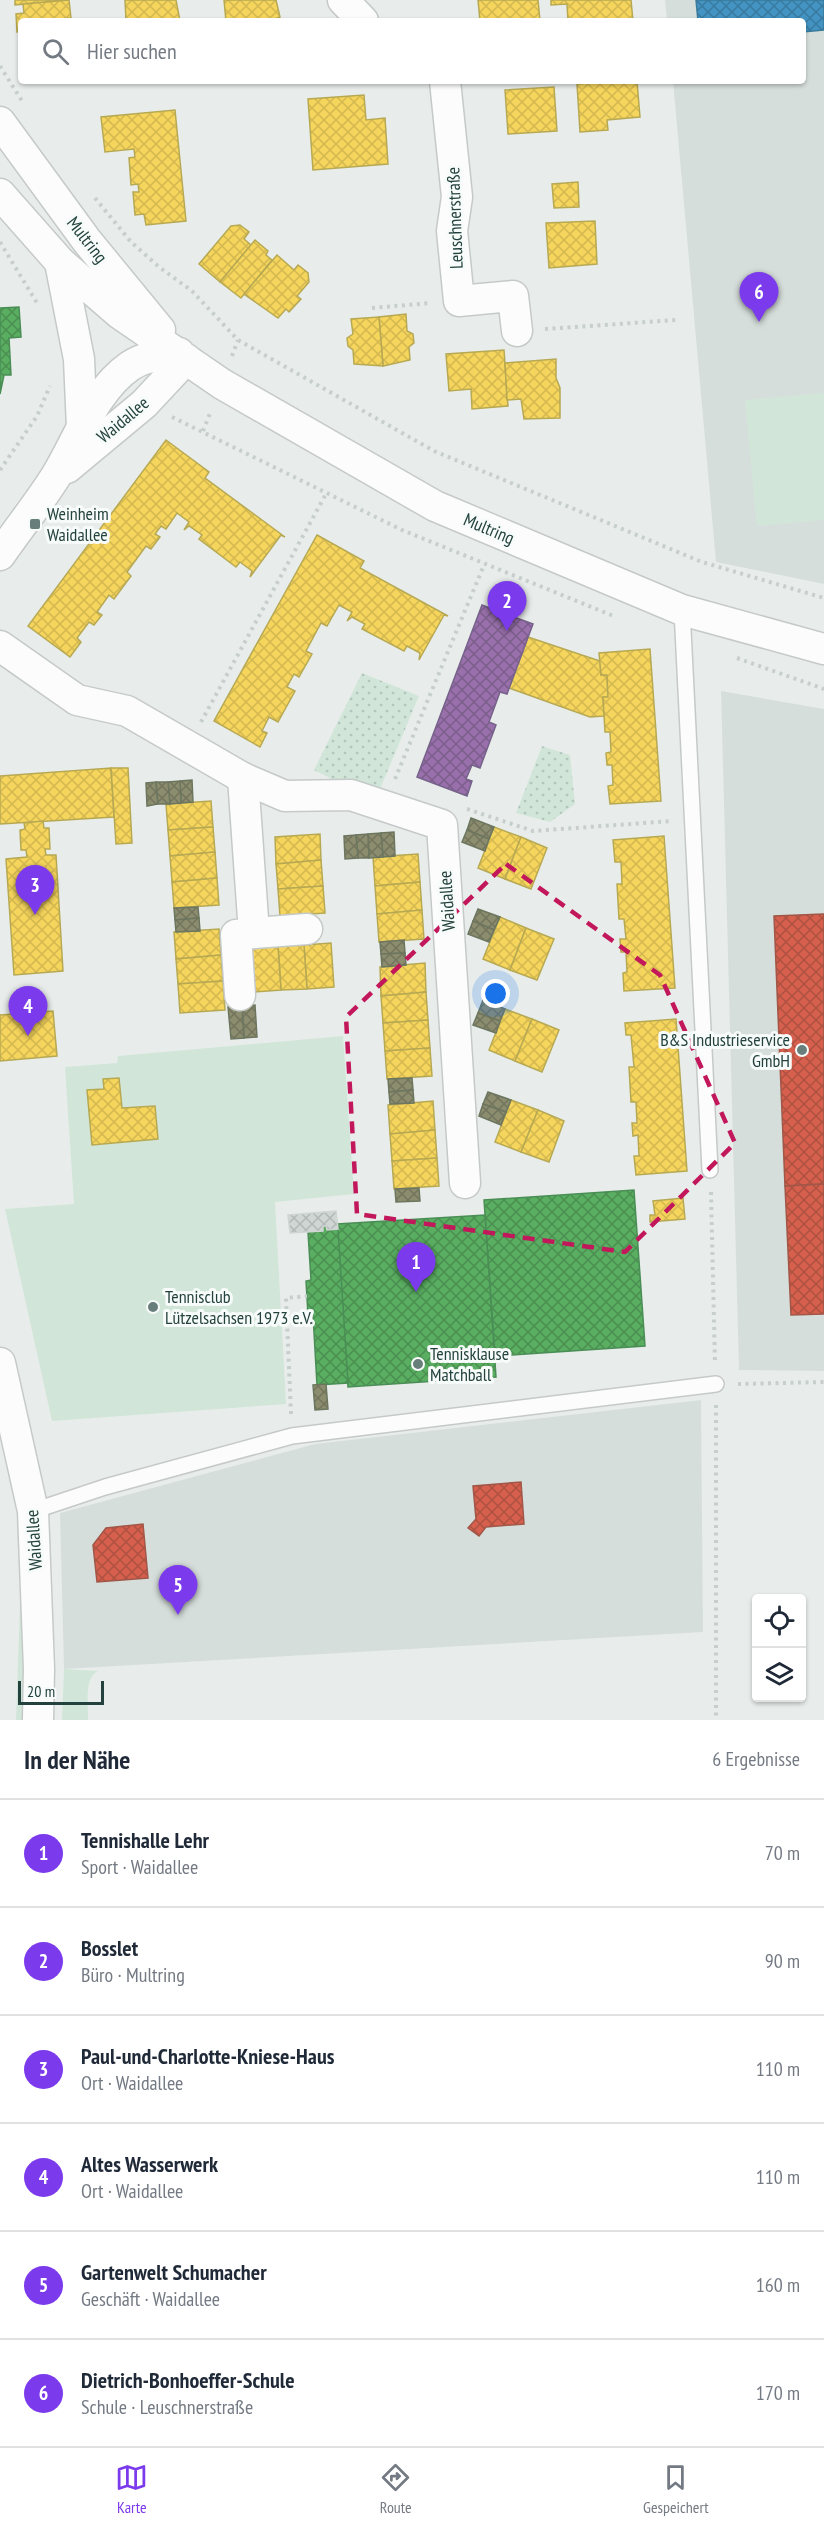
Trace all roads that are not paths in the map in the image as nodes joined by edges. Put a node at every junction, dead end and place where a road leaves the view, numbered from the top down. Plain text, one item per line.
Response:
1 (344, 0) edge
2 (360, 18) edge
3 (445, 84) edge
4 (0, 122) edge
5 (0, 194) edge
6 (60, 262) junction
7 (517, 331) road end
8 (183, 356) junction
9 (82, 428) junction
10 (55, 477) junction
11 (0, 555) edge
12 (682, 610) junction
13 (0, 646) edge
14 (824, 650) edge
15 (243, 778) junction
16 (307, 929) dead end
17 (254, 933) junction
18 (240, 995) dead end
19 (710, 1170) dead end
20 (465, 1183) dead end
21 (0, 1363) edge
22 (716, 1384) road end
23 (33, 1511) junction
24 (38, 1720) edge

1 - 2 street
3 - 7 street, Leuschnerstraße
4 - 8 street, Multring
5 - 6 street, Multring
6 - 8 street, Multring
6 - 9 street, Waidallee
8 - 9 street, Waidallee
8 - 10 street, Waidallee
8 - 12 street, Multring
9 - 10 street, Waidallee
10 - 11 street, Waidallee
12 - 14 street, Multring
12 - 19 lane
13 - 15 street
15 - 17 street
15 - 20 street, Waidallee
16 - 17 street
17 - 18 street
21 - 23 street, Waidallee
22 - 23 lane
23 - 24 street, Waidallee

